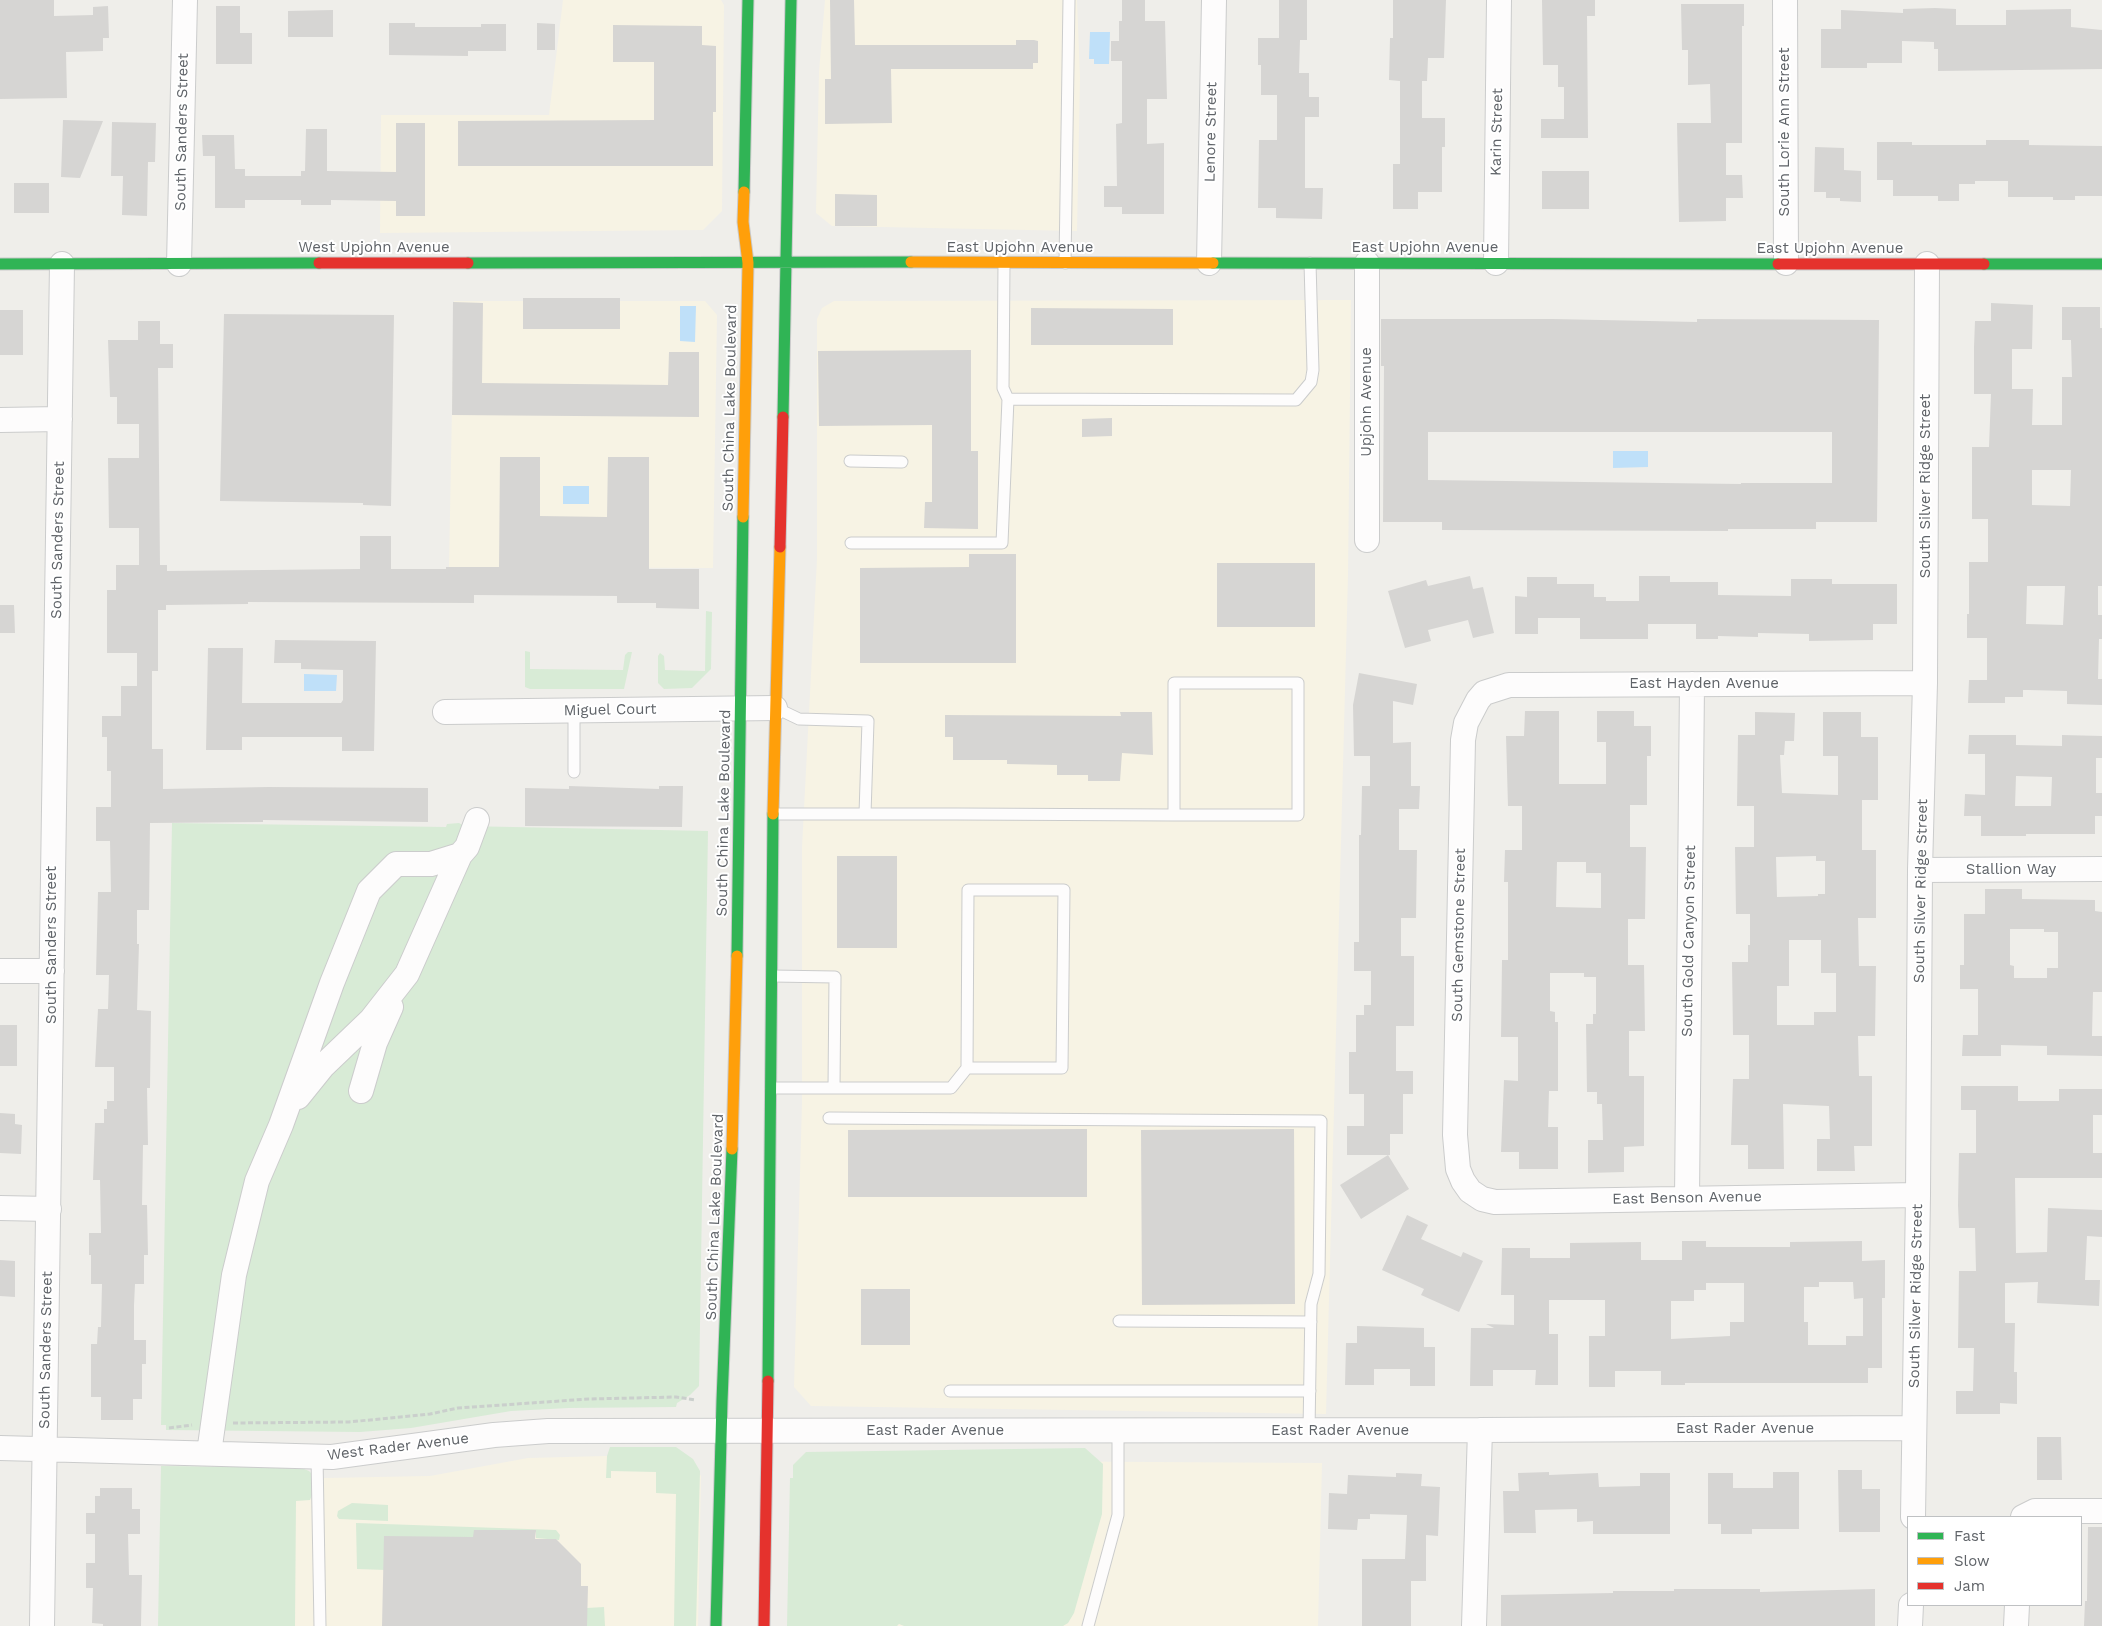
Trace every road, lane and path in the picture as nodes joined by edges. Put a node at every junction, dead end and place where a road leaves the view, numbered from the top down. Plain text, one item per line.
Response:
1 (185, 0) edge
2 (748, 0) edge
3 (791, 0) edge
4 (1069, 0) edge
5 (1214, 0) edge
6 (1499, 0) edge
7 (1786, 0) edge
8 (748, 263) junction
9 (787, 263) junction
10 (1004, 263) junction
11 (1065, 263) junction
12 (1208, 263) junction
13 (1786, 263) junction
14 (0, 264) edge
15 (62, 264) junction
16 (179, 264) junction
17 (1310, 264) junction
18 (1367, 264) junction
19 (1496, 264) junction
20 (1927, 264) junction
21 (2102, 264) edge
22 (1008, 399) junction
23 (60, 419) junction
24 (0, 420) edge
25 (850, 461) dead end
26 (902, 462) dead end
27 (1367, 540) dead end
28 (851, 543) dead end
29 (1925, 683) junction
30 (1692, 684) junction
31 (1484, 693) joint
32 (741, 708) junction
33 (775, 708) junction
34 (574, 711) junction
35 (445, 712) dead end
36 (574, 772) dead end
37 (773, 814) junction
38 (865, 814) junction
39 (1174, 815) junction
40 (477, 820) dead end
41 (460, 854) junction
42 (2102, 869) edge
43 (1920, 870) junction
44 (0, 971) edge
45 (52, 971) junction
46 (407, 974) junction
47 (772, 976) junction
48 (967, 1068) junction
49 (771, 1088) junction
50 (834, 1088) junction
51 (361, 1091) dead end
52 (829, 1118) dead end
53 (281, 1125) junction
54 (1462, 1181) joint
55 (1918, 1195) junction
56 (1687, 1198) junction
57 (0, 1208) edge
58 (49, 1209) junction
59 (1119, 1321) dead end
60 (1311, 1322) junction
61 (950, 1390) dead end
62 (1310, 1390) junction
63 (696, 1400) dead end
64 (225, 1423) dead end
65 (197, 1424) dead end
66 (169, 1428) dead end
67 (1914, 1428) junction
68 (1480, 1430) junction
69 (1118, 1431) junction
70 (1309, 1431) junction
71 (722, 1432) junction
72 (767, 1432) junction
73 (0, 1448) edge
74 (44, 1449) junction
75 (209, 1453) junction
76 (317, 1456) junction
77 (2102, 1511) edge
78 (1912, 1516) edge
79 (2025, 1516) edge
80 (1911, 1606) edge
81 (2017, 1606) edge
82 (42, 1626) edge
83 (320, 1626) edge
84 (716, 1626) edge
85 (764, 1626) edge
86 (1088, 1626) edge
87 (1474, 1626) edge
88 (1910, 1626) edge
89 (2016, 1626) edge

1 - 16 street, South Sanders Street
2 - 8 main road, South China Lake Boulevard
3 - 9 main road
4 - 11 lane
5 - 12 street, Lenore Street
6 - 19 street, Karin Street
7 - 13 street, South Lorie Ann Street
8 - 9 main road, East Upjohn Avenue
8 - 16 main road, West Upjohn Avenue
8 - 32 main road, South China Lake Boulevard
9 - 10 main road, East Upjohn Avenue
9 - 33 main road
10 - 11 main road, East Upjohn Avenue
10 - 22 lane
11 - 12 main road, East Upjohn Avenue
12 - 17 main road, East Upjohn Avenue
13 - 19 main road, East Upjohn Avenue
13 - 20 main road, East Upjohn Avenue
14 - 15 main road, West Upjohn Avenue
15 - 16 main road, West Upjohn Avenue
15 - 23 street, South Sanders Street
17 - 18 main road, East Upjohn Avenue
17 - 22 lane
18 - 19 main road, East Upjohn Avenue
18 - 27 street, Upjohn Avenue
20 - 21 main road, East Upjohn Avenue
20 - 29 street, South Silver Ridge Street
22 - 28 lane
23 - 24 street
23 - 45 street, South Sanders Street
25 - 26 lane
29 - 30 street, East Hayden Avenue
29 - 43 street, South Silver Ridge Street
30 - 31 street, East Hayden Avenue
30 - 56 street, South Gold Canyon Street
31 - 54 street, South Gemstone Street
32 - 33 street, Miguel Court
32 - 34 street, Miguel Court
32 - 71 main road, South China Lake Boulevard
33 - 37 main road
33 - 38 lane
34 - 35 street, Miguel Court
34 - 36 lane
37 - 38 lane
37 - 47 main road
38 - 39 lane
39 - 39 lane
40 - 41 street
41 - 46 street
41 - 53 street
42 - 43 street, Stallion Way
43 - 55 street, South Silver Ridge Street
44 - 45 street
45 - 58 street, South Sanders Street
46 - 51 street
46 - 53 street
47 - 49 main road
47 - 50 lane
48 - 48 lane
48 - 50 lane
49 - 50 lane
49 - 72 main road
52 - 60 lane
53 - 75 street
54 - 56 street, East Benson Avenue
55 - 56 street, East Benson Avenue
55 - 67 street, South Silver Ridge Street
57 - 58 street
58 - 74 street, South Sanders Street
59 - 60 lane
60 - 62 lane
61 - 62 lane
62 - 70 lane
63 - 64 path
65 - 66 path
67 - 68 street, East Rader Avenue
67 - 78 street, South Silver Ridge Street
68 - 70 street, East Rader Avenue
68 - 87 street
69 - 70 street, East Rader Avenue
69 - 72 street, East Rader Avenue
69 - 86 lane
71 - 72 street, West Rader Avenue
71 - 76 street, West Rader Avenue
71 - 84 main road, South China Lake Boulevard
72 - 85 main road
73 - 74 street, West Rader Avenue
74 - 75 street, West Rader Avenue
74 - 82 street, South Sanders Street
75 - 76 street, West Rader Avenue
76 - 83 lane
77 - 79 street
80 - 88 street
81 - 89 street

